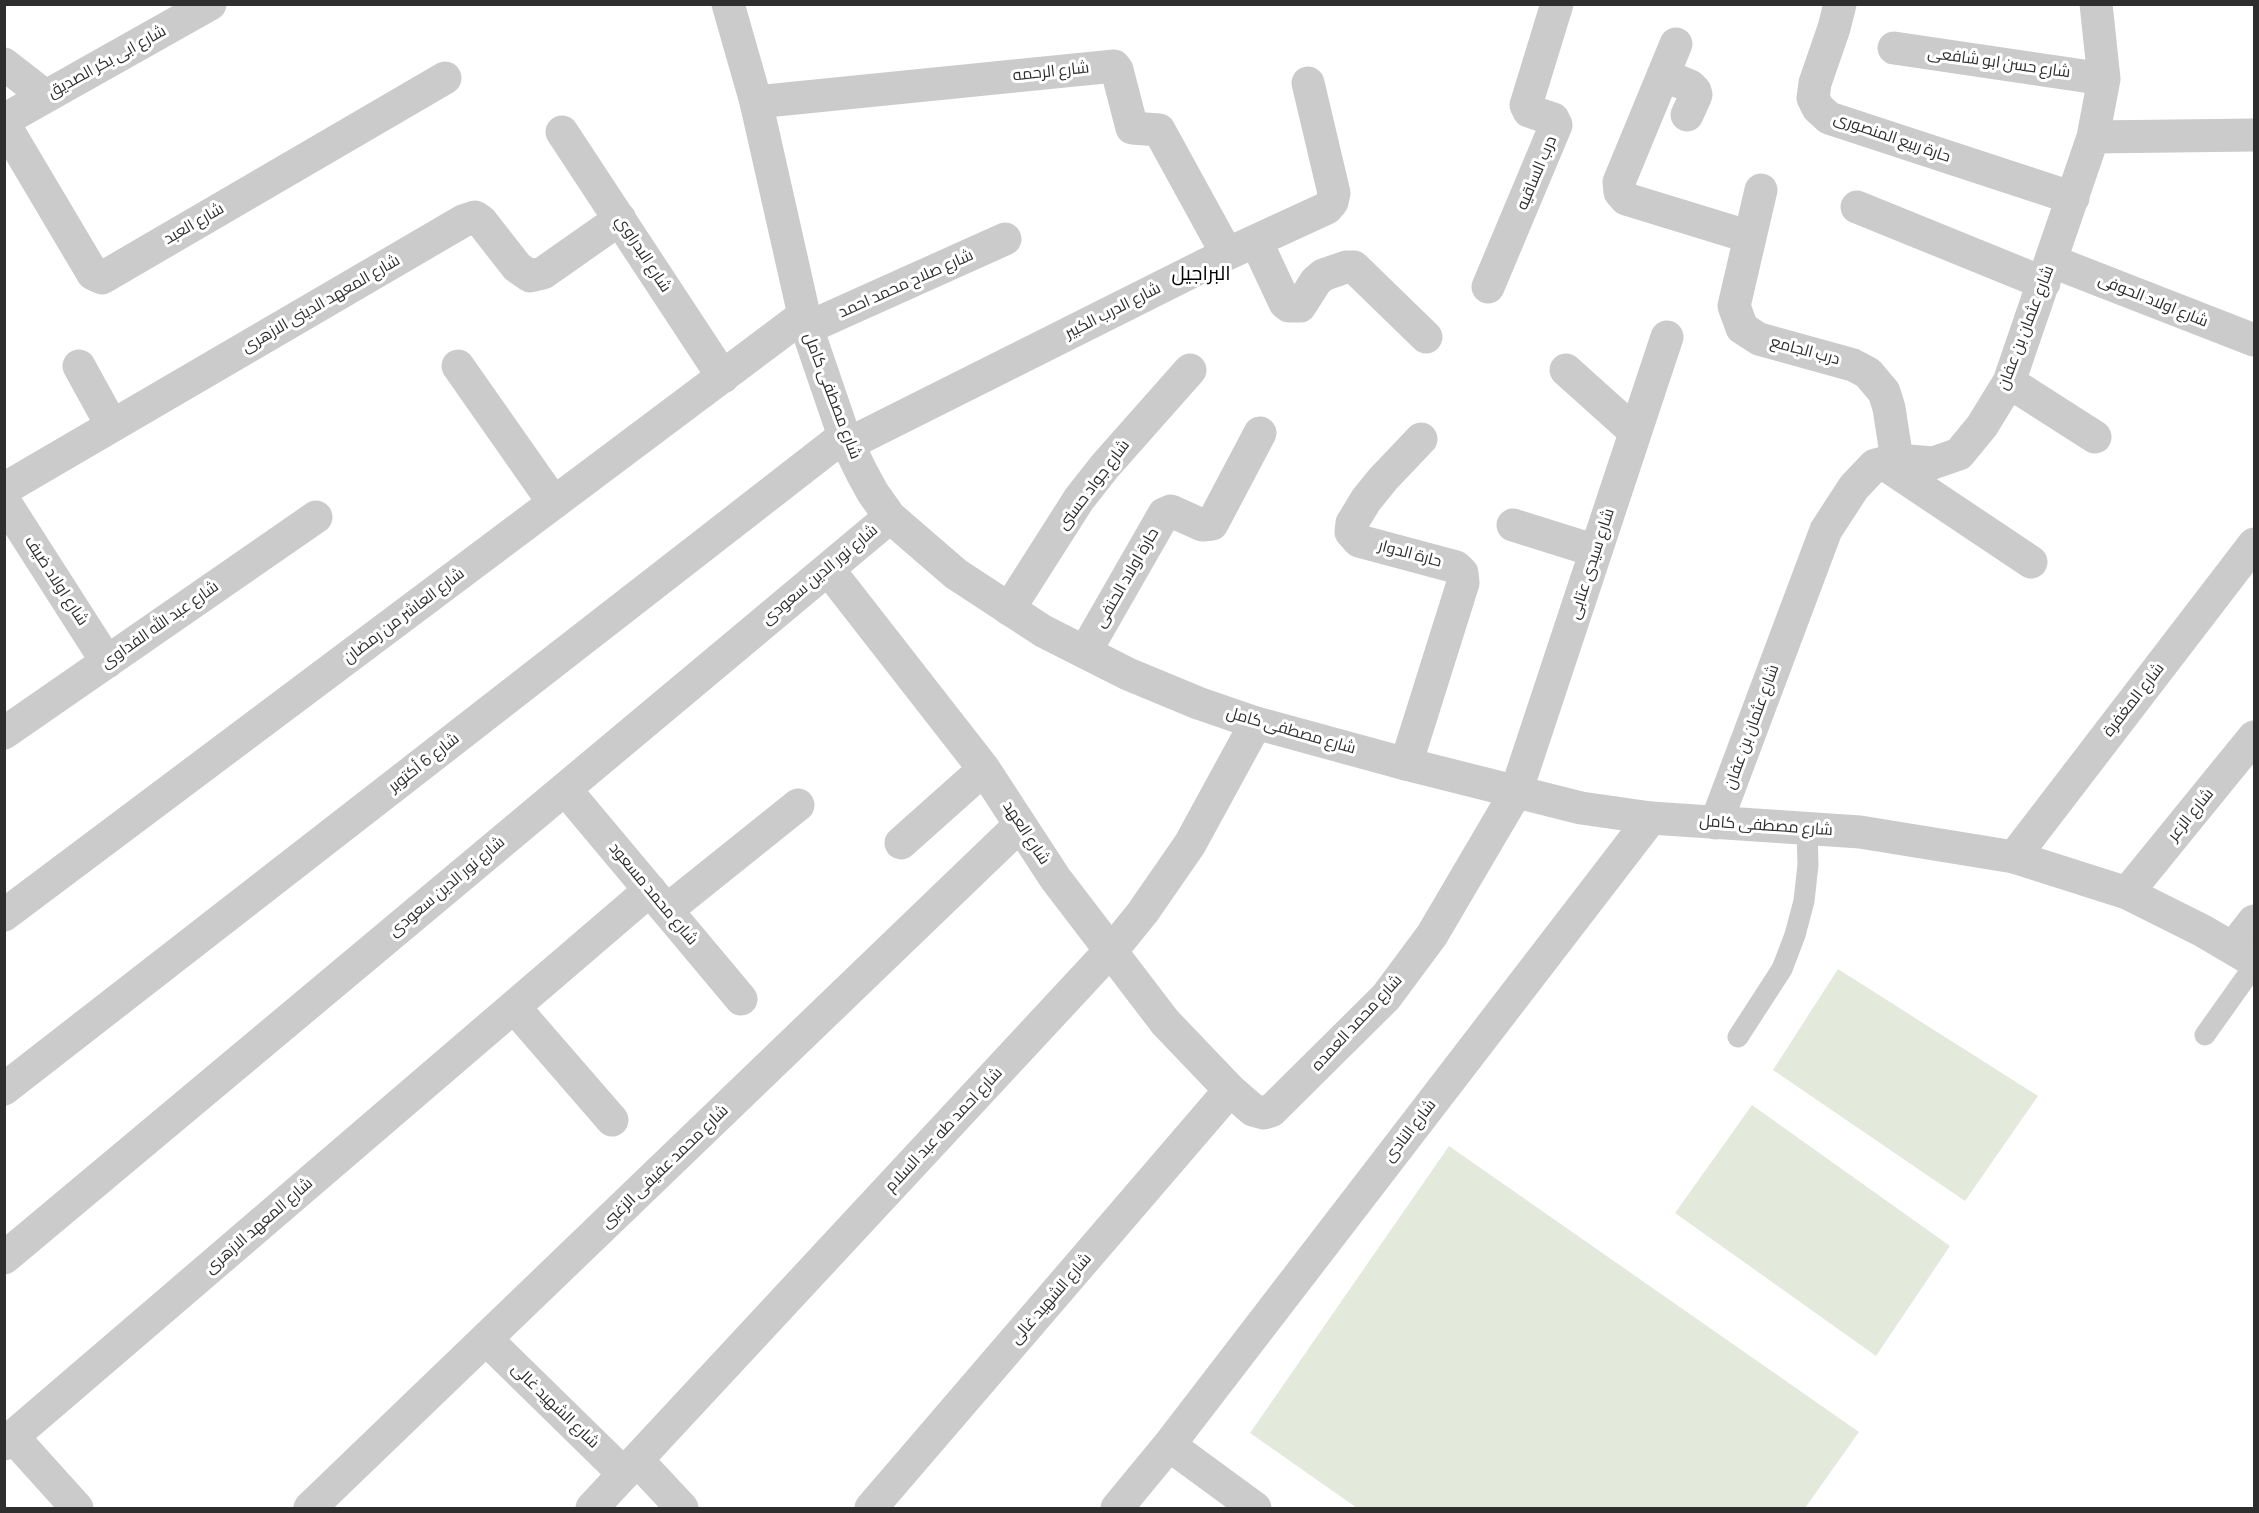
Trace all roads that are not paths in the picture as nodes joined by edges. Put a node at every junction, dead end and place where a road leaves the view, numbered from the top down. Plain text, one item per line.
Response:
1 (728, 4) edge
2 (1557, 4) edge
3 (1840, 4) edge
4 (2096, 4) edge
5 (196, 7) edge
6 (1676, 44) dead end
7 (1894, 48) dead end
8 (4, 64) edge
9 (1663, 75) junction
10 (445, 78) dead end
11 (2104, 79) junction
12 (1308, 83) dead end
13 (45, 96) junction
14 (756, 102) junction
15 (1687, 115) dead end
16 (4, 122) edge
17 (562, 132) dead end
18 (2254, 135) edge
19 (2093, 137) junction
20 (1761, 190) dead end
21 (2073, 198) junction
22 (1857, 207) dead end
23 (620, 219) junction
24 (1750, 237) junction
25 (1005, 239) dead end
26 (1241, 248) junction
27 (2048, 272) junction
28 (1488, 287) dead end
29 (805, 322) junction
30 (1426, 337) dead end
31 (1667, 337) dead end
32 (2254, 340) edge
33 (79, 366) dead end
34 (458, 366) dead end
35 (1190, 370) dead end
36 (1566, 370) dead end
37 (723, 377) junction
38 (2009, 382) junction
39 (112, 426) junction
40 (1635, 432) junction
41 (1260, 433) dead end
42 (2095, 437) dead end
43 (1421, 439) dead end
44 (846, 440) junction
45 (1890, 462) junction
46 (4, 489) edge
47 (4, 501) edge
48 (554, 503) junction
49 (316, 517) dead end
50 (890, 517) junction
51 (1513, 525) dead end
52 (2254, 544) edge
53 (1596, 551) junction
54 (2031, 562) dead end
55 (828, 569) junction
56 (1009, 609) junction
57 (1085, 652) junction
58 (107, 662) junction
59 (1256, 723) junction
60 (4, 733) edge
61 (2254, 737) edge
62 (1406, 764) junction
63 (984, 769) junction
64 (565, 789) junction
65 (1516, 792) junction
66 (798, 805) dead end
67 (1651, 818) junction
68 (1716, 823) junction
69 (1020, 825) junction
70 (1807, 829) junction
71 (901, 843) dead end
72 (2014, 857) junction
73 (2127, 893) junction
74 (658, 900) junction
75 (4, 915) edge
76 (2254, 921) edge
77 (1110, 952) junction
78 (2247, 958) edge
79 (741, 999) dead end
80 (514, 1007) junction
81 (2205, 1035) dead end
82 (1738, 1037) dead end
83 (4, 1089) edge
84 (1230, 1090) junction
85 (612, 1120) dead end
86 (4, 1258) edge
87 (486, 1339) junction
88 (9, 1440) edge
89 (1168, 1445) junction
90 (630, 1467) junction
91 (77, 1509) edge
92 (310, 1509) edge
93 (592, 1509) edge
94 (682, 1509) edge
95 (871, 1509) edge
96 (1117, 1509) edge
97 (1255, 1509) edge

1 - 14 street, شارع مصطفى كامل
2 - 28 street, درب الساقيه
3 - 21 street, حارة ربيع المنصورى
4 - 11 street, شارع عثمان بن عفان
5 - 13 street, شارع ابى بكر الصديق
6 - 9 street
7 - 11 street, شارع حسن ابو شافعى
8 - 13 street
9 - 15 street
9 - 24 street
10 - 16 street, شارع العبد
11 - 19 street, شارع عثمان بن عفان
12 - 26 street, شارع الدرب الكبير
13 - 16 street, شارع ابى بكر الصديق
14 - 26 street, شارع الرحمه
14 - 29 street, شارع مصطفى كامل
17 - 23 street, شارع البدراوي
18 - 19 street
19 - 21 street, شارع عثمان بن عفان
20 - 24 street, درب الجامع
21 - 27 street, شارع عثمان بن عفان
22 - 27 street, شارع اولاد الحوفى
23 - 37 street, شارع البدراوي
23 - 39 street, شارع المعهد الدينى الازهرى
24 - 45 street, درب الجامع
25 - 29 street, شارع صلاح محمد احمد
26 - 30 street
26 - 44 street, شارع الدرب الكبير
27 - 32 street, شارع اولاد الحوفى
27 - 38 street, شارع عثمان بن عفان
29 - 37 street, شارع العاشر من رمضان
29 - 44 street, شارع مصطفى كامل
31 - 40 street, شارع سيدى عتابى
33 - 39 street
34 - 48 street
35 - 56 street, شارع جواد حسنى
36 - 40 street
37 - 48 street, شارع العاشر من رمضان
38 - 42 street
38 - 45 street, شارع عثمان بن عفان
39 - 46 street, شارع المعهد الدينى الازهرى
40 - 53 street, شارع سيدى عتابى
41 - 57 street, حارة اولاد الحنفى
43 - 62 street, حارة الدوار
44 - 50 street, شارع مصطفى كامل
44 - 83 street, شارع 6 أكتوبر
45 - 54 street
45 - 68 street, شارع عثمان بن عفان
47 - 58 street, شارع اولاد ضيف
48 - 75 street, شارع العاشر من رمضان
49 - 58 street, شارع عبد الله الفداوى
50 - 55 street, شارع نور الدين سعودى
50 - 56 street, شارع مصطفى كامل
51 - 53 street
52 - 72 street, شارع المغفرة
53 - 65 street, شارع سيدى عتابى
55 - 63 street, شارع العهد
55 - 64 street, شارع نور الدين سعودى
56 - 57 street, شارع مصطفى كامل
57 - 59 street, شارع مصطفى كامل
58 - 60 street, شارع عبد الله الفداوى
59 - 62 street, شارع مصطفى كامل
59 - 77 street, شارع احمد طه عبد السلام
61 - 73 street, شارع الزعر
62 - 65 street, شارع مصطفى كامل
63 - 69 street, شارع العهد
63 - 71 street
64 - 74 street, شارع محمد مسعود
64 - 86 street, شارع نور الدين سعودى
65 - 67 street, شارع مصطفى كامل
65 - 84 street, شارع محمد العمده
66 - 74 street, شارع المعهد الازهرى
67 - 68 street, شارع مصطفى كامل
67 - 89 street, شارع النادى
68 - 70 street, شارع مصطفى كامل
69 - 77 street, شارع العهد
69 - 87 street, شارع محمد عفيفى الزغبى
70 - 72 street, شارع مصطفى كامل
70 - 82 lane
72 - 73 street, شارع مصطفى كامل
73 - 78 street, شارع مصطفى كامل
74 - 79 street, شارع محمد مسعود
74 - 80 street, شارع المعهد الازهرى
76 - 78 street
77 - 84 street, شارع العهد
77 - 90 street, شارع احمد طه عبد السلام
78 - 81 lane
80 - 85 street
80 - 88 street, شارع المعهد الازهرى
84 - 95 street, شارع الشهيد غالى
87 - 90 street, شارع الشهيد غالى
87 - 92 street, شارع محمد عفيفى الزغبى
88 - 91 street
89 - 96 street, شارع النادى
89 - 97 street
90 - 93 street, شارع احمد طه عبد السلام
90 - 94 street, شارع الشهيد غالى

